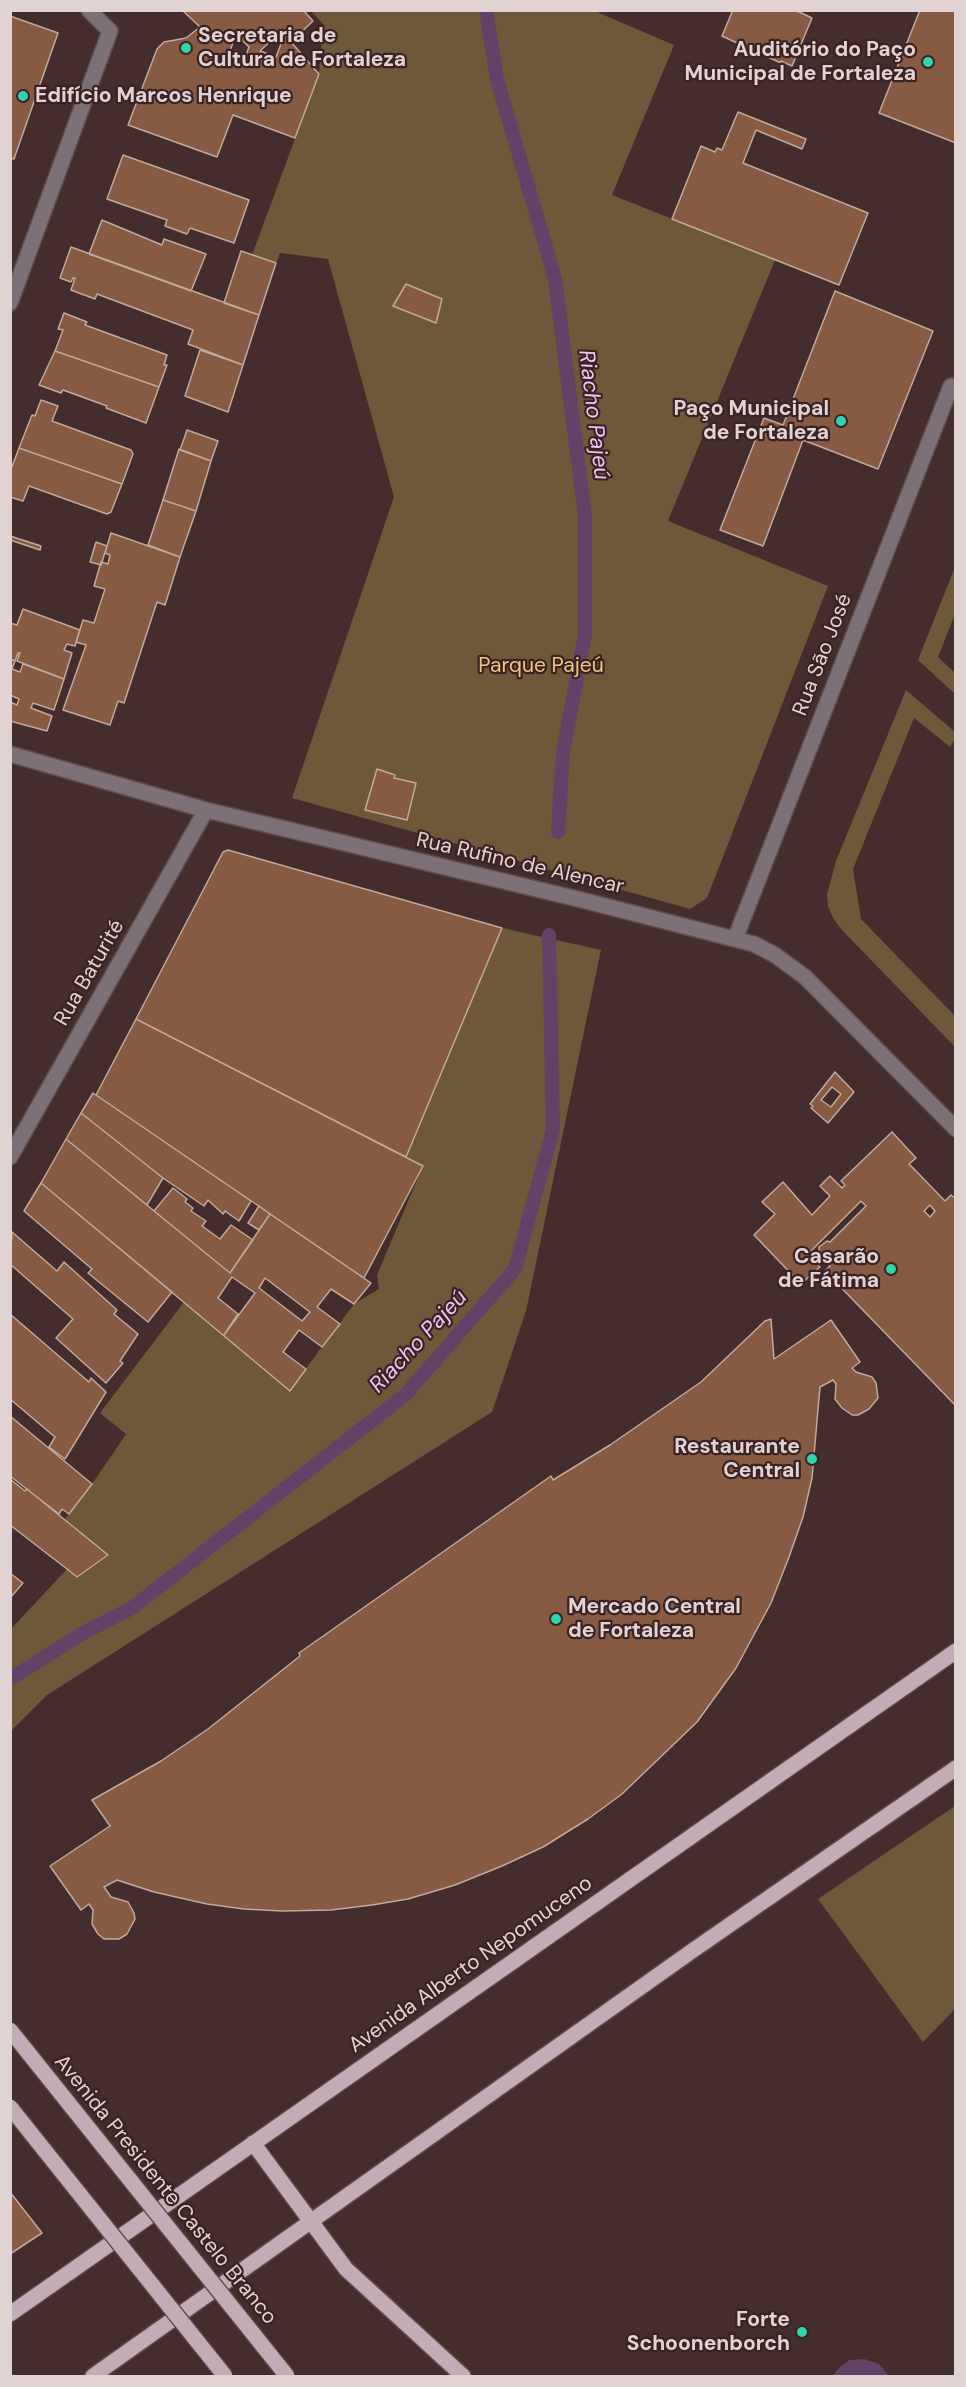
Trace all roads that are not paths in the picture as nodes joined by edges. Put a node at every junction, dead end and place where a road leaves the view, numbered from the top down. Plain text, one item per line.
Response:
1 (89, 10) edge
2 (10, 303) edge
3 (951, 386) dead end
4 (10, 754) edge
5 (206, 810) junction
6 (735, 939) junction
7 (956, 1129) edge
8 (10, 1157) edge
9 (956, 1652) edge
10 (956, 1768) edge
11 (10, 2030) edge
12 (10, 2107) edge
13 (253, 2144) junction
14 (311, 2221) junction
15 (10, 2314) edge
16 (93, 2376) edge
17 (225, 2376) edge
18 (287, 2376) edge
19 (463, 2376) edge

1 - 2 street
3 - 6 street, Rua São José
4 - 5 street, Rua Rufino de Alencar
5 - 6 street, Rua Rufino de Alencar
5 - 8 street, Rua Baturité
6 - 7 street, Rua Rufino de Alencar
9 - 13 main road, Avenida Alberto Nepomuceno
10 - 14 main road
11 - 18 main road, Avenida Presidente Castelo Branco, bridge
12 - 17 main road, bridge
13 - 14 main road
13 - 15 main road, Avenida Alberto Nepomuceno
14 - 16 main road
14 - 19 main road

